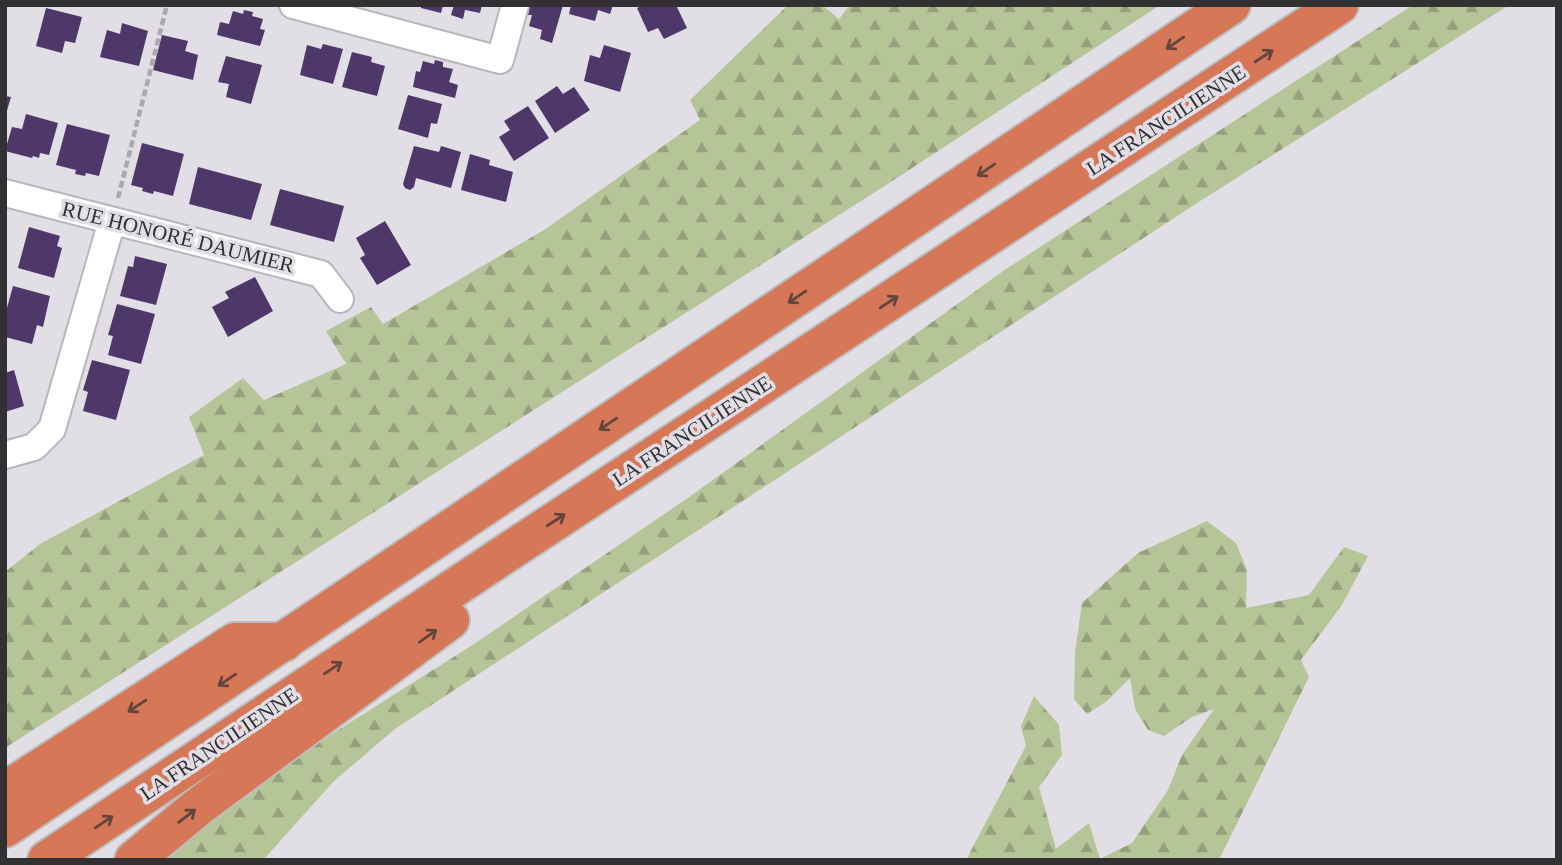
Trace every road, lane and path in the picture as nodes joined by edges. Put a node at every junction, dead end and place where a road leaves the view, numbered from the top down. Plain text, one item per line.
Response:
1 (167, 5) edge
2 (293, 5) edge
3 (515, 5) edge
4 (1231, 5) edge
5 (1339, 5) edge
6 (5, 192) edge
7 (112, 221) junction
8 (340, 299) dead end
9 (5, 455) edge
10 (499, 558) junction
11 (284, 642) junction
12 (5, 791) edge
13 (5, 828) edge
14 (47, 860) edge
15 (134, 860) edge

1 - 7 path
2 - 3 street
4 -> 11 highway
10 -> 5 highway, LA FRANCILIENNE
6 - 7 street, RUE HONORÉ DAUMIER
7 - 8 street, RUE HONORÉ DAUMIER
7 - 9 street
14 -> 10 highway, LA FRANCILIENNE
15 -> 10 highway
11 -> 12 highway
11 -> 13 highway

